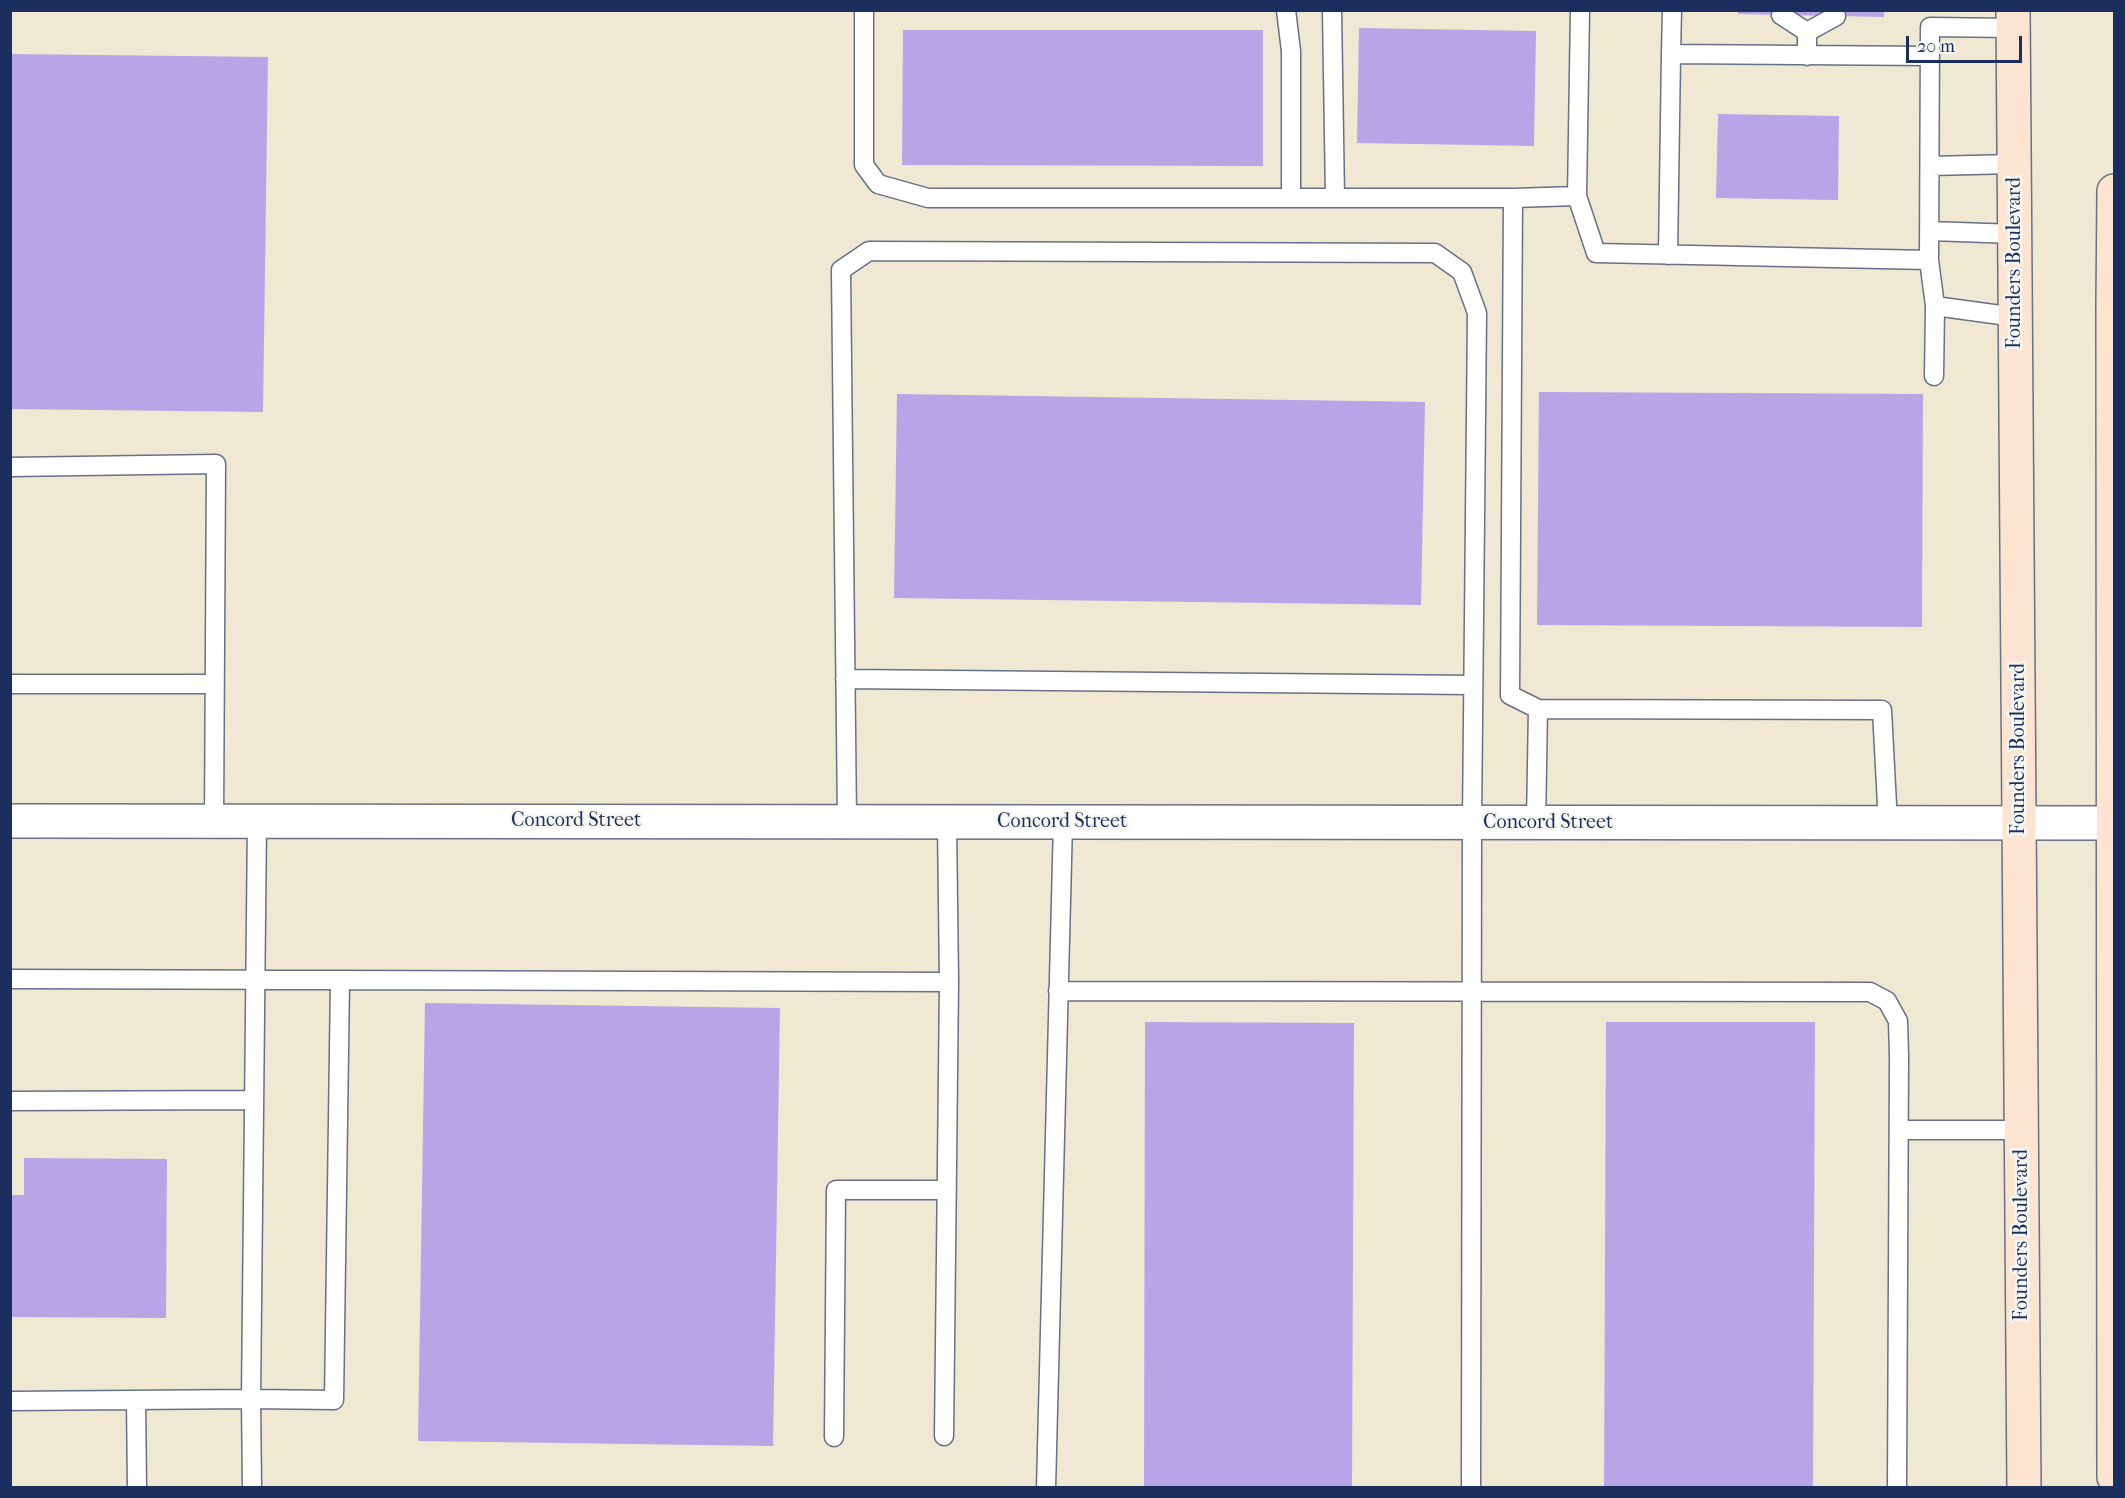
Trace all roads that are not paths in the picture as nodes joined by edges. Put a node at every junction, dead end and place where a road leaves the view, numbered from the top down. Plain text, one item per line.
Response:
1 (864, 10) edge
2 (1286, 10) edge
3 (1332, 10) edge
4 (1580, 10) edge
5 (1672, 10) edge
6 (1781, 15) dead end
7 (1836, 16) dead end
8 (1929, 19) edge
9 (2013, 19) edge
10 (1807, 32) junction
11 (1671, 54) junction
12 (1807, 56) junction
13 (1930, 56) junction
14 (2014, 164) junction
15 (1930, 166) junction
16 (2115, 191) edge
17 (1577, 196) junction
18 (1291, 198) junction
19 (1335, 198) junction
20 (1513, 198) junction
21 (1930, 231) junction
22 (2015, 234) junction
23 (1668, 255) junction
24 (1929, 260) junction
25 (2114, 305) edge
26 (1935, 306) junction
27 (2015, 317) junction
28 (1934, 376) dead end
29 (2114, 438) edge
30 (10, 467) edge
31 (844, 680) junction
32 (10, 684) edge
33 (214, 684) junction
34 (1473, 685) junction
35 (1538, 709) junction
36 (10, 821) edge
37 (257, 821) junction
38 (214, 822) junction
39 (847, 822) junction
40 (948, 822) junction
41 (1063, 822) junction
42 (1472, 823) junction
43 (1536, 823) junction
44 (1888, 824) junction
45 (2020, 824) junction
46 (2114, 824) edge
47 (10, 979) edge
48 (255, 979) junction
49 (340, 980) junction
50 (949, 982) junction
51 (1058, 991) junction
52 (1472, 993) junction
53 (2114, 993) edge
54 (254, 1100) junction
55 (10, 1101) edge
56 (1899, 1130) junction
57 (2022, 1130) junction
58 (947, 1190) junction
59 (251, 1399) junction
60 (136, 1400) junction
61 (10, 1401) edge
62 (944, 1436) dead end
63 (834, 1437) dead end
64 (2115, 1477) edge
65 (137, 1488) edge
66 (252, 1488) edge
67 (1046, 1488) edge
68 (1471, 1488) edge
69 (1897, 1488) edge
70 (2024, 1488) edge

1 - 18 lane
2 - 18 lane
3 - 19 lane
4 - 17 lane
5 - 11 lane
6 - 10 lane
7 - 10 lane
8 - 9 lane
8 - 13 lane
9 - 14 street, Founders Boulevard
10 - 12 lane
11 - 12 lane
11 - 23 lane
12 - 13 lane
13 - 15 lane
14 - 15 lane
14 - 22 street, Founders Boulevard
15 - 21 lane
16 - 25 street
17 - 20 lane
17 - 23 lane
18 - 19 lane
19 - 20 lane
20 - 35 lane
21 - 22 lane
21 - 24 lane
22 - 27 street, Founders Boulevard
23 - 24 lane
24 - 26 lane
25 - 29 street
26 - 27 lane
26 - 28 lane
27 - 45 street, Founders Boulevard
29 - 46 street
30 - 33 lane
31 - 34 lane
31 - 34 lane
31 - 39 lane
32 - 33 lane
33 - 38 lane
34 - 42 lane
35 - 43 lane
35 - 44 lane
36 - 38 street, Concord Street
37 - 38 street, Concord Street
37 - 39 street, Concord Street
37 - 48 lane
39 - 40 street, Concord Street
40 - 41 street, Concord Street
40 - 50 lane
41 - 42 street, Concord Street
41 - 51 lane
42 - 43 street, Concord Street
42 - 52 lane
43 - 44 street, Concord Street
44 - 45 street, Concord Street
45 - 46 street, Concord Street
45 - 57 street, Founders Boulevard
46 - 53 street
47 - 48 lane
48 - 49 lane
48 - 54 lane
49 - 50 lane
49 - 59 lane
50 - 58 lane
51 - 52 lane
51 - 67 lane
52 - 56 lane
52 - 68 lane
53 - 64 street
54 - 55 lane
54 - 59 lane
56 - 57 lane
56 - 69 lane
57 - 70 street, Founders Boulevard
58 - 62 lane
58 - 63 lane
59 - 60 lane
59 - 66 lane
60 - 61 lane
60 - 65 lane

